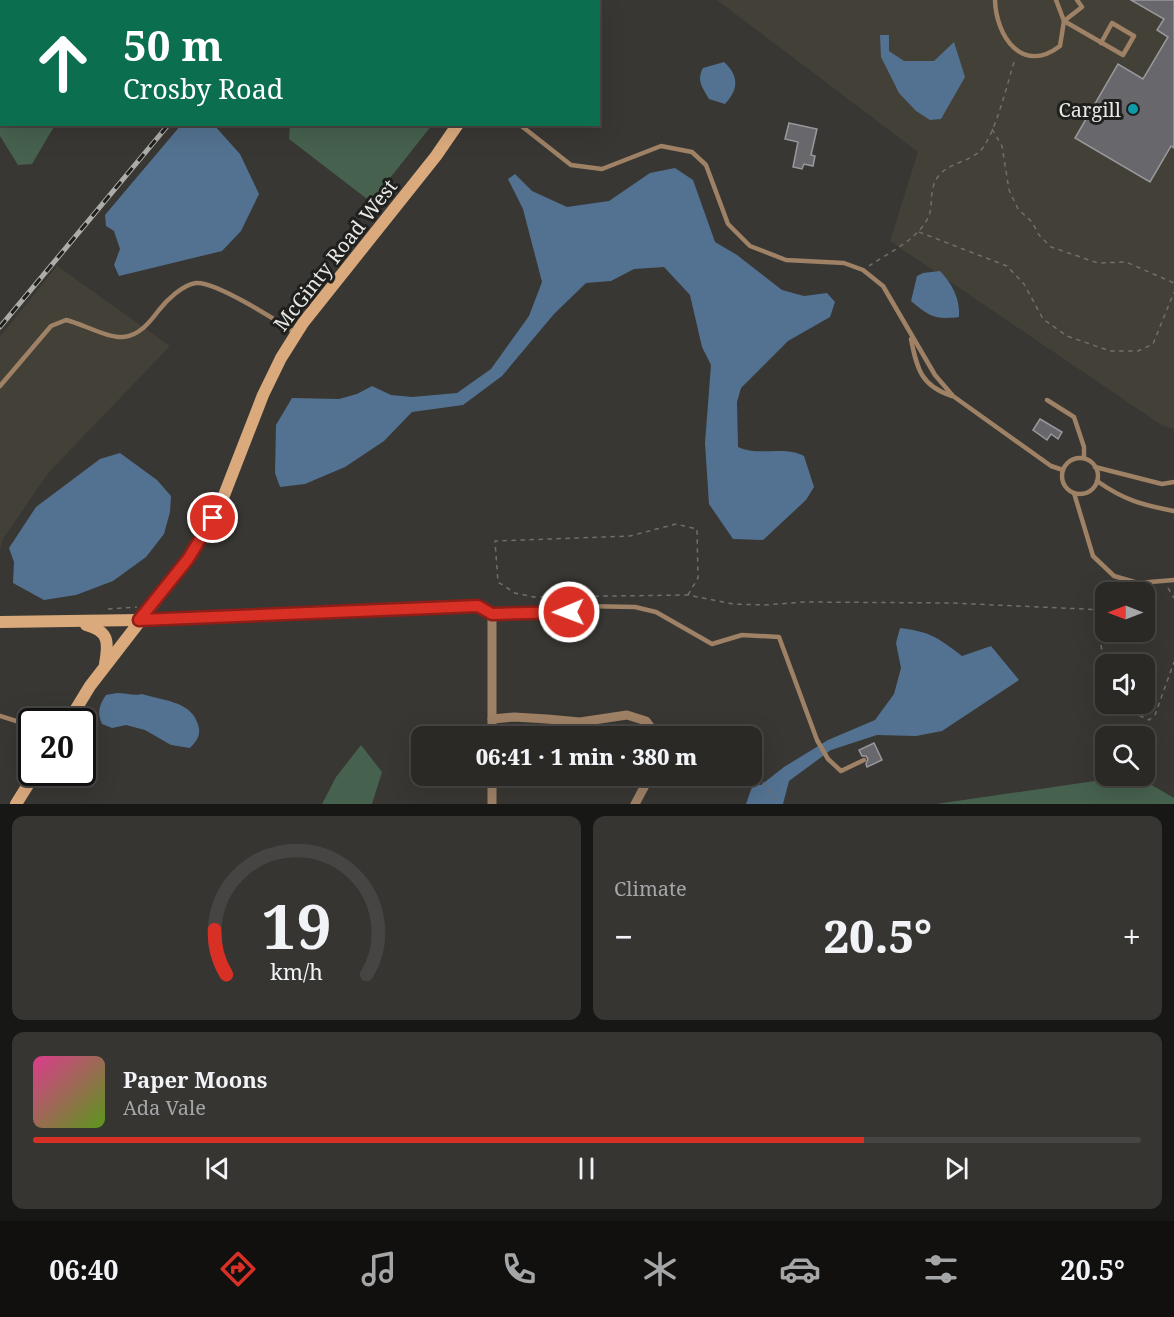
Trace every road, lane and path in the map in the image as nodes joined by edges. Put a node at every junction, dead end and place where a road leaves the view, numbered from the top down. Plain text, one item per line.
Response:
1 (995, 0) edge
2 (1056, 0) edge
3 (1077, 0) edge
4 (1064, 21) junction
5 (1101, 43) junction
6 (1015, 59) dead end
7 (457, 126) edge
8 (522, 126) edge
9 (992, 129) junction
10 (919, 232) junction
11 (863, 270) junction
12 (1174, 283) edge
13 (1174, 292) edge
14 (297, 333) junction
15 (910, 334) junction
16 (0, 386) edge
17 (953, 396) junction
18 (1047, 400) dead end
19 (1084, 458) junction
20 (1095, 467) junction
21 (1105, 469) junction
22 (1063, 470) junction
23 (1098, 474) junction
24 (1097, 481) junction
25 (1174, 482) edge
26 (1074, 493) junction
27 (1174, 511) edge
28 (1174, 580) edge
29 (1164, 582) junction
30 (688, 595) junction
31 (1174, 598) edge
32 (1095, 610) edge
33 (492, 614) junction
34 (139, 620) junction
35 (0, 622) edge
36 (61, 622) junction
37 (1174, 662) edge
38 (103, 669) junction
39 (77, 708) edge
40 (1136, 714) edge
41 (0, 716) edge
42 (492, 719) junction
43 (18, 722) edge
44 (492, 726) edge
45 (650, 726) edge
46 (864, 760) dead end
47 (762, 783) edge
48 (27, 786) edge
49 (492, 786) edge
50 (645, 786) edge
51 (16, 804) edge
52 (492, 804) edge
53 (635, 804) edge
54 (779, 804) edge

1 - 4 lane
2 - 4 lane
3 - 4 lane
4 - 5 lane
5 - 5 lane
6 - 9 path
7 - 14 main road, McGinty Road West
8 - 11 lane
9 - 10 path
9 - 12 path
10 - 11 path
10 - 13 path
11 - 15 lane
14 - 16 lane
14 - 34 main road, McGinty Road West
15 - 17 lane
15 - 17 lane
17 - 22 lane
18 - 19 lane
19 - 20 lane
19 - 22 lane
20 - 21 lane
20 - 23 lane
21 - 23 lane
21 - 25 lane
22 - 26 lane
23 - 24 lane
24 - 26 lane
24 - 27 lane
26 - 29 lane
28 - 29 lane
29 - 31 path
30 - 30 path
30 - 32 path
33 - 34 street
33 - 42 street
33 - 46 lane
34 - 36 main road
34 - 38 main road, McGinty Road West
35 - 36 main road
36 - 38 main road
37 - 40 path
38 - 39 main road, McGinty Road West
41 - 43 lane
42 - 44 street
42 - 45 street
47 - 54 path
48 - 51 main road
49 - 52 street
50 - 53 street

